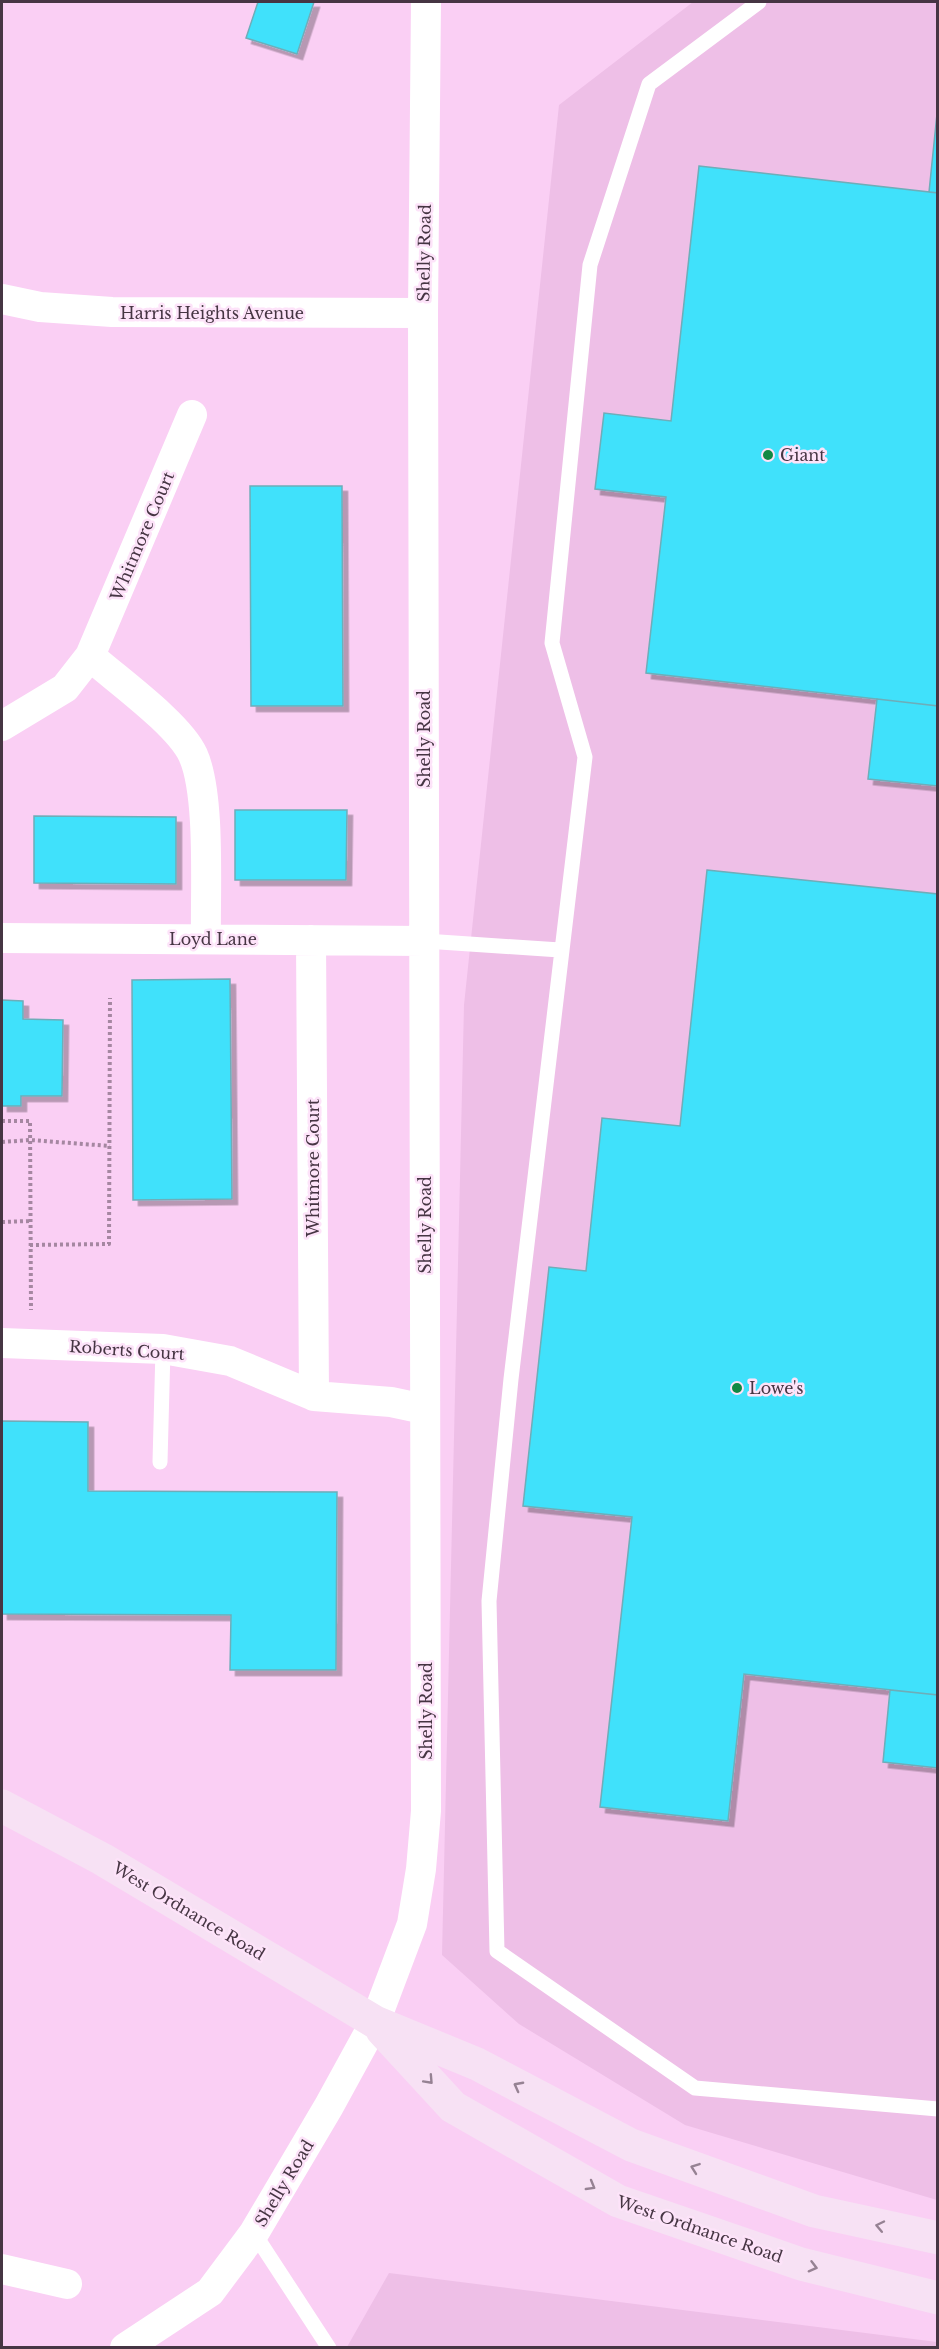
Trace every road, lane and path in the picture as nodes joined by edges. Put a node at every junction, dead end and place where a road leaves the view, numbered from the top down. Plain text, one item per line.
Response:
1 (426, 2) edge
2 (759, 2) edge
3 (2, 299) edge
4 (423, 313) junction
5 (192, 415) dead end
6 (90, 656) junction
7 (2, 726) edge
8 (2, 938) edge
9 (206, 939) junction
10 (311, 940) junction
11 (425, 941) junction
12 (560, 950) junction
13 (110, 998) dead end
14 (2, 1121) edge
15 (30, 1140) junction
16 (2, 1142) edge
17 (110, 1146) junction
18 (30, 1221) junction
19 (2, 1222) edge
20 (30, 1245) junction
21 (31, 1311) dead end
22 (2, 1343) edge
23 (163, 1349) junction
24 (314, 1396) junction
25 (424, 1409) junction
26 (160, 1462) dead end
27 (2, 1806) edge
28 (375, 2022) junction
29 (938, 2109) edge
30 (254, 2233) junction
31 (938, 2238) edge
32 (2, 2269) edge
33 (67, 2284) dead end
34 (938, 2298) edge
35 (125, 2348) edge
36 (329, 2348) edge

1 - 4 street, Shelly Road
2 - 12 lane
3 - 4 street, Harris Heights Avenue
4 - 11 street, Shelly Road
5 - 6 street, Whitmore Court
6 - 7 street, Whitmore Court
6 - 9 street
8 - 9 street, Loyd Lane
9 - 10 street, Loyd Lane
10 - 11 street, Loyd Lane
10 - 24 street, Whitmore Court
11 - 12 lane
11 - 25 street, Shelly Road
12 - 29 lane
13 - 17 path
14 - 15 path
15 - 16 path
15 - 17 path
15 - 18 path
17 - 20 path
18 - 19 path
18 - 20 path
20 - 21 path
22 - 23 street, Roberts Court
23 - 24 street, Roberts Court
23 - 26 lane
24 - 25 street, Roberts Court
25 - 28 street, Shelly Road
27 - 28 main road, West Ordnance Road
28 - 30 street, Shelly Road
31 -> 28 main road, West Ordnance Road
28 -> 34 main road, West Ordnance Road
30 - 35 street, Shelly Road
30 - 36 lane
32 - 33 street

